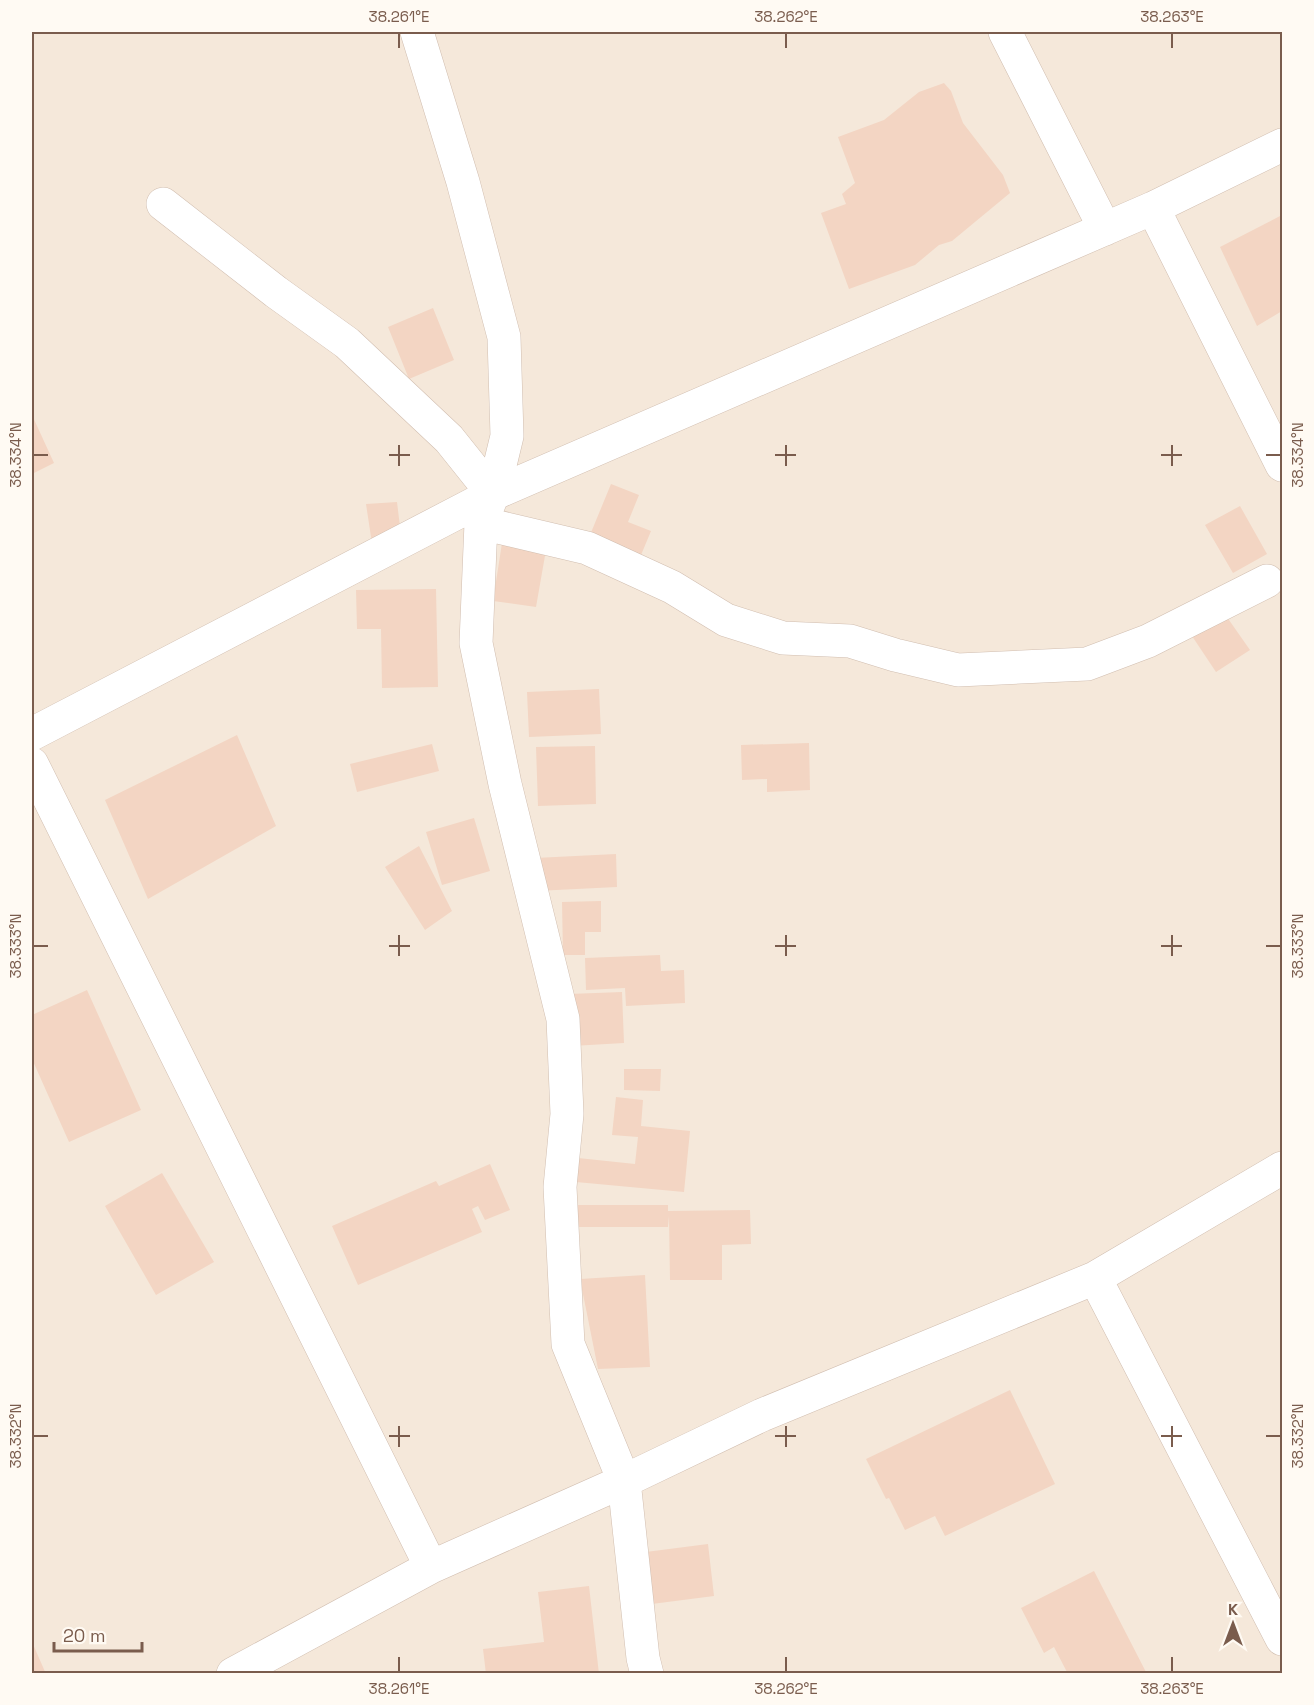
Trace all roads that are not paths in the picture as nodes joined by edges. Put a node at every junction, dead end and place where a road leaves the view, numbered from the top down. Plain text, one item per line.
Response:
1 (417, 32) edge
2 (1005, 32) edge
3 (1282, 145) edge
4 (163, 204) dead end
5 (1153, 208) junction
6 (1105, 229) junction
7 (1282, 465) edge
8 (487, 508) junction
9 (1266, 581) dead end
10 (32, 734) edge
11 (32, 764) edge
12 (1282, 1168) edge
13 (1095, 1278) junction
14 (624, 1481) junction
15 (431, 1567) junction
16 (1282, 1639) edge
17 (232, 1674) edge
18 (647, 1674) edge

1 - 8 street
2 - 6 street
3 - 5 street
4 - 8 street
5 - 6 street
5 - 7 street
6 - 8 street
8 - 9 street
8 - 10 street
8 - 14 street
11 - 15 street
12 - 13 street
13 - 14 street
13 - 16 street
14 - 15 street
14 - 18 street
15 - 17 street

